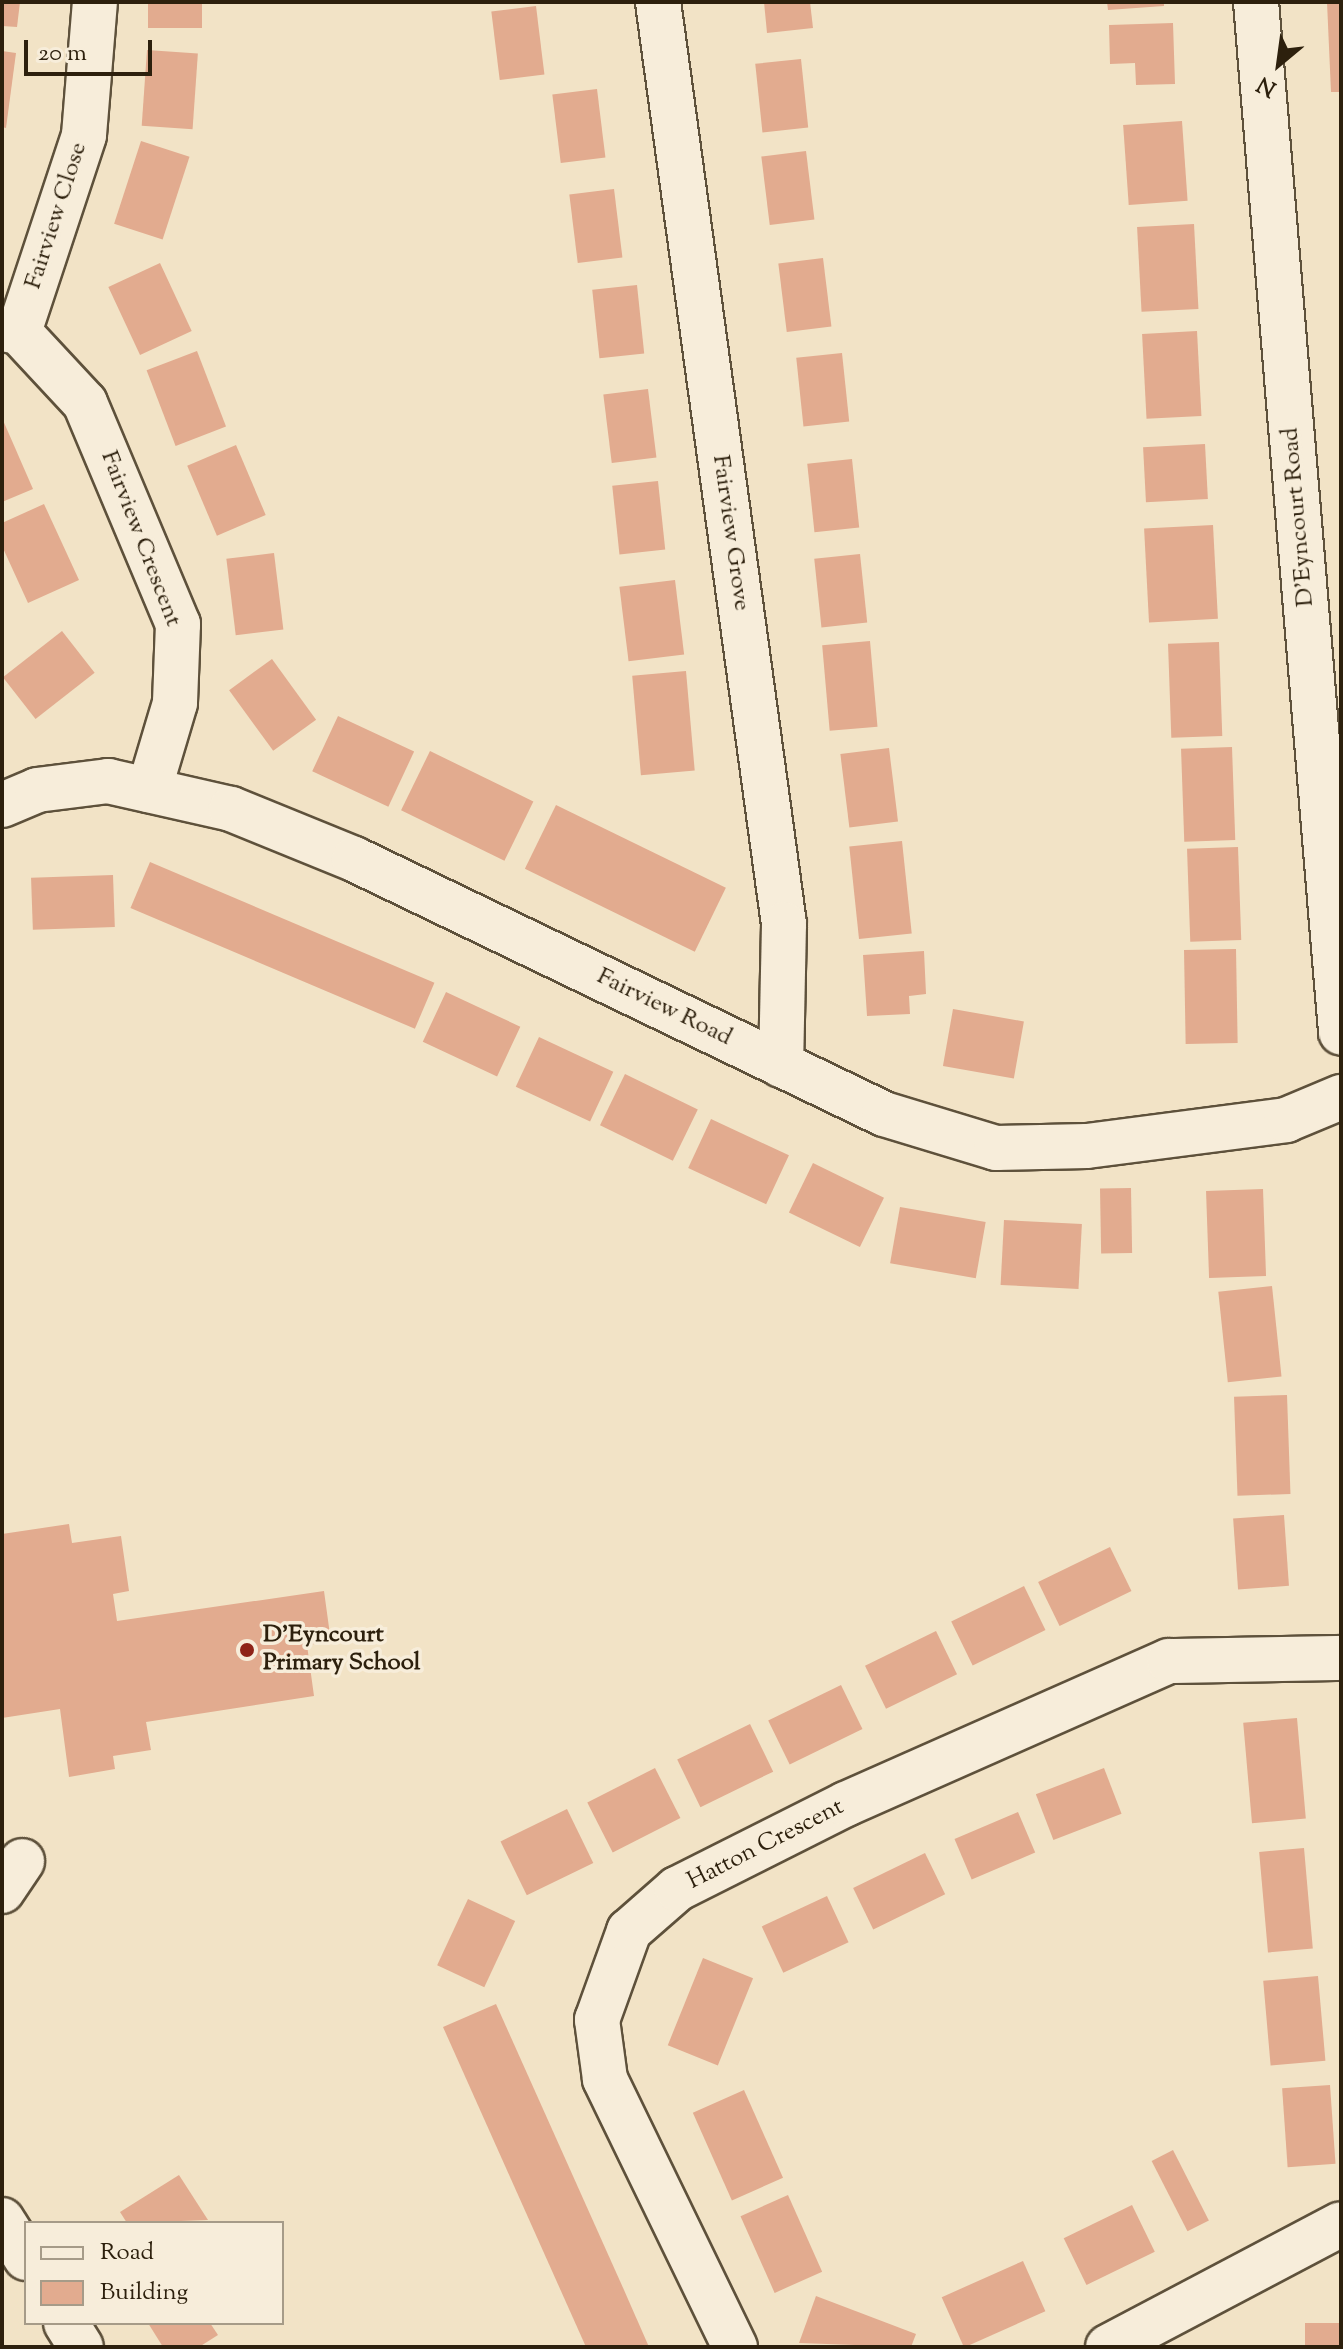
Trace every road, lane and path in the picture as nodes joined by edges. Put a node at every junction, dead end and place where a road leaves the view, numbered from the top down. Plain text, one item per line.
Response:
1 (95, 2) edge
2 (658, 2) edge
3 (1256, 2) edge
4 (11, 331) edge
5 (149, 790) junction
6 (2, 805) edge
7 (1341, 1032) edge
8 (781, 1065) junction
9 (1341, 1097) edge
10 (1341, 1658) edge
11 (1341, 2224) edge
12 (67, 2325) edge
13 (81, 2347) edge
14 (735, 2347) edge
15 (1108, 2347) edge

1 - 4 street, Fairview Close
2 - 8 street, Fairview Grove
3 - 7 street, D'Eyncourt Road
4 - 5 street, Fairview Crescent
5 - 6 street, Fairview Road
5 - 8 street, Fairview Road
8 - 9 street, Fairview Road
10 - 14 street, Hatton Crescent
11 - 15 street
12 - 13 street

